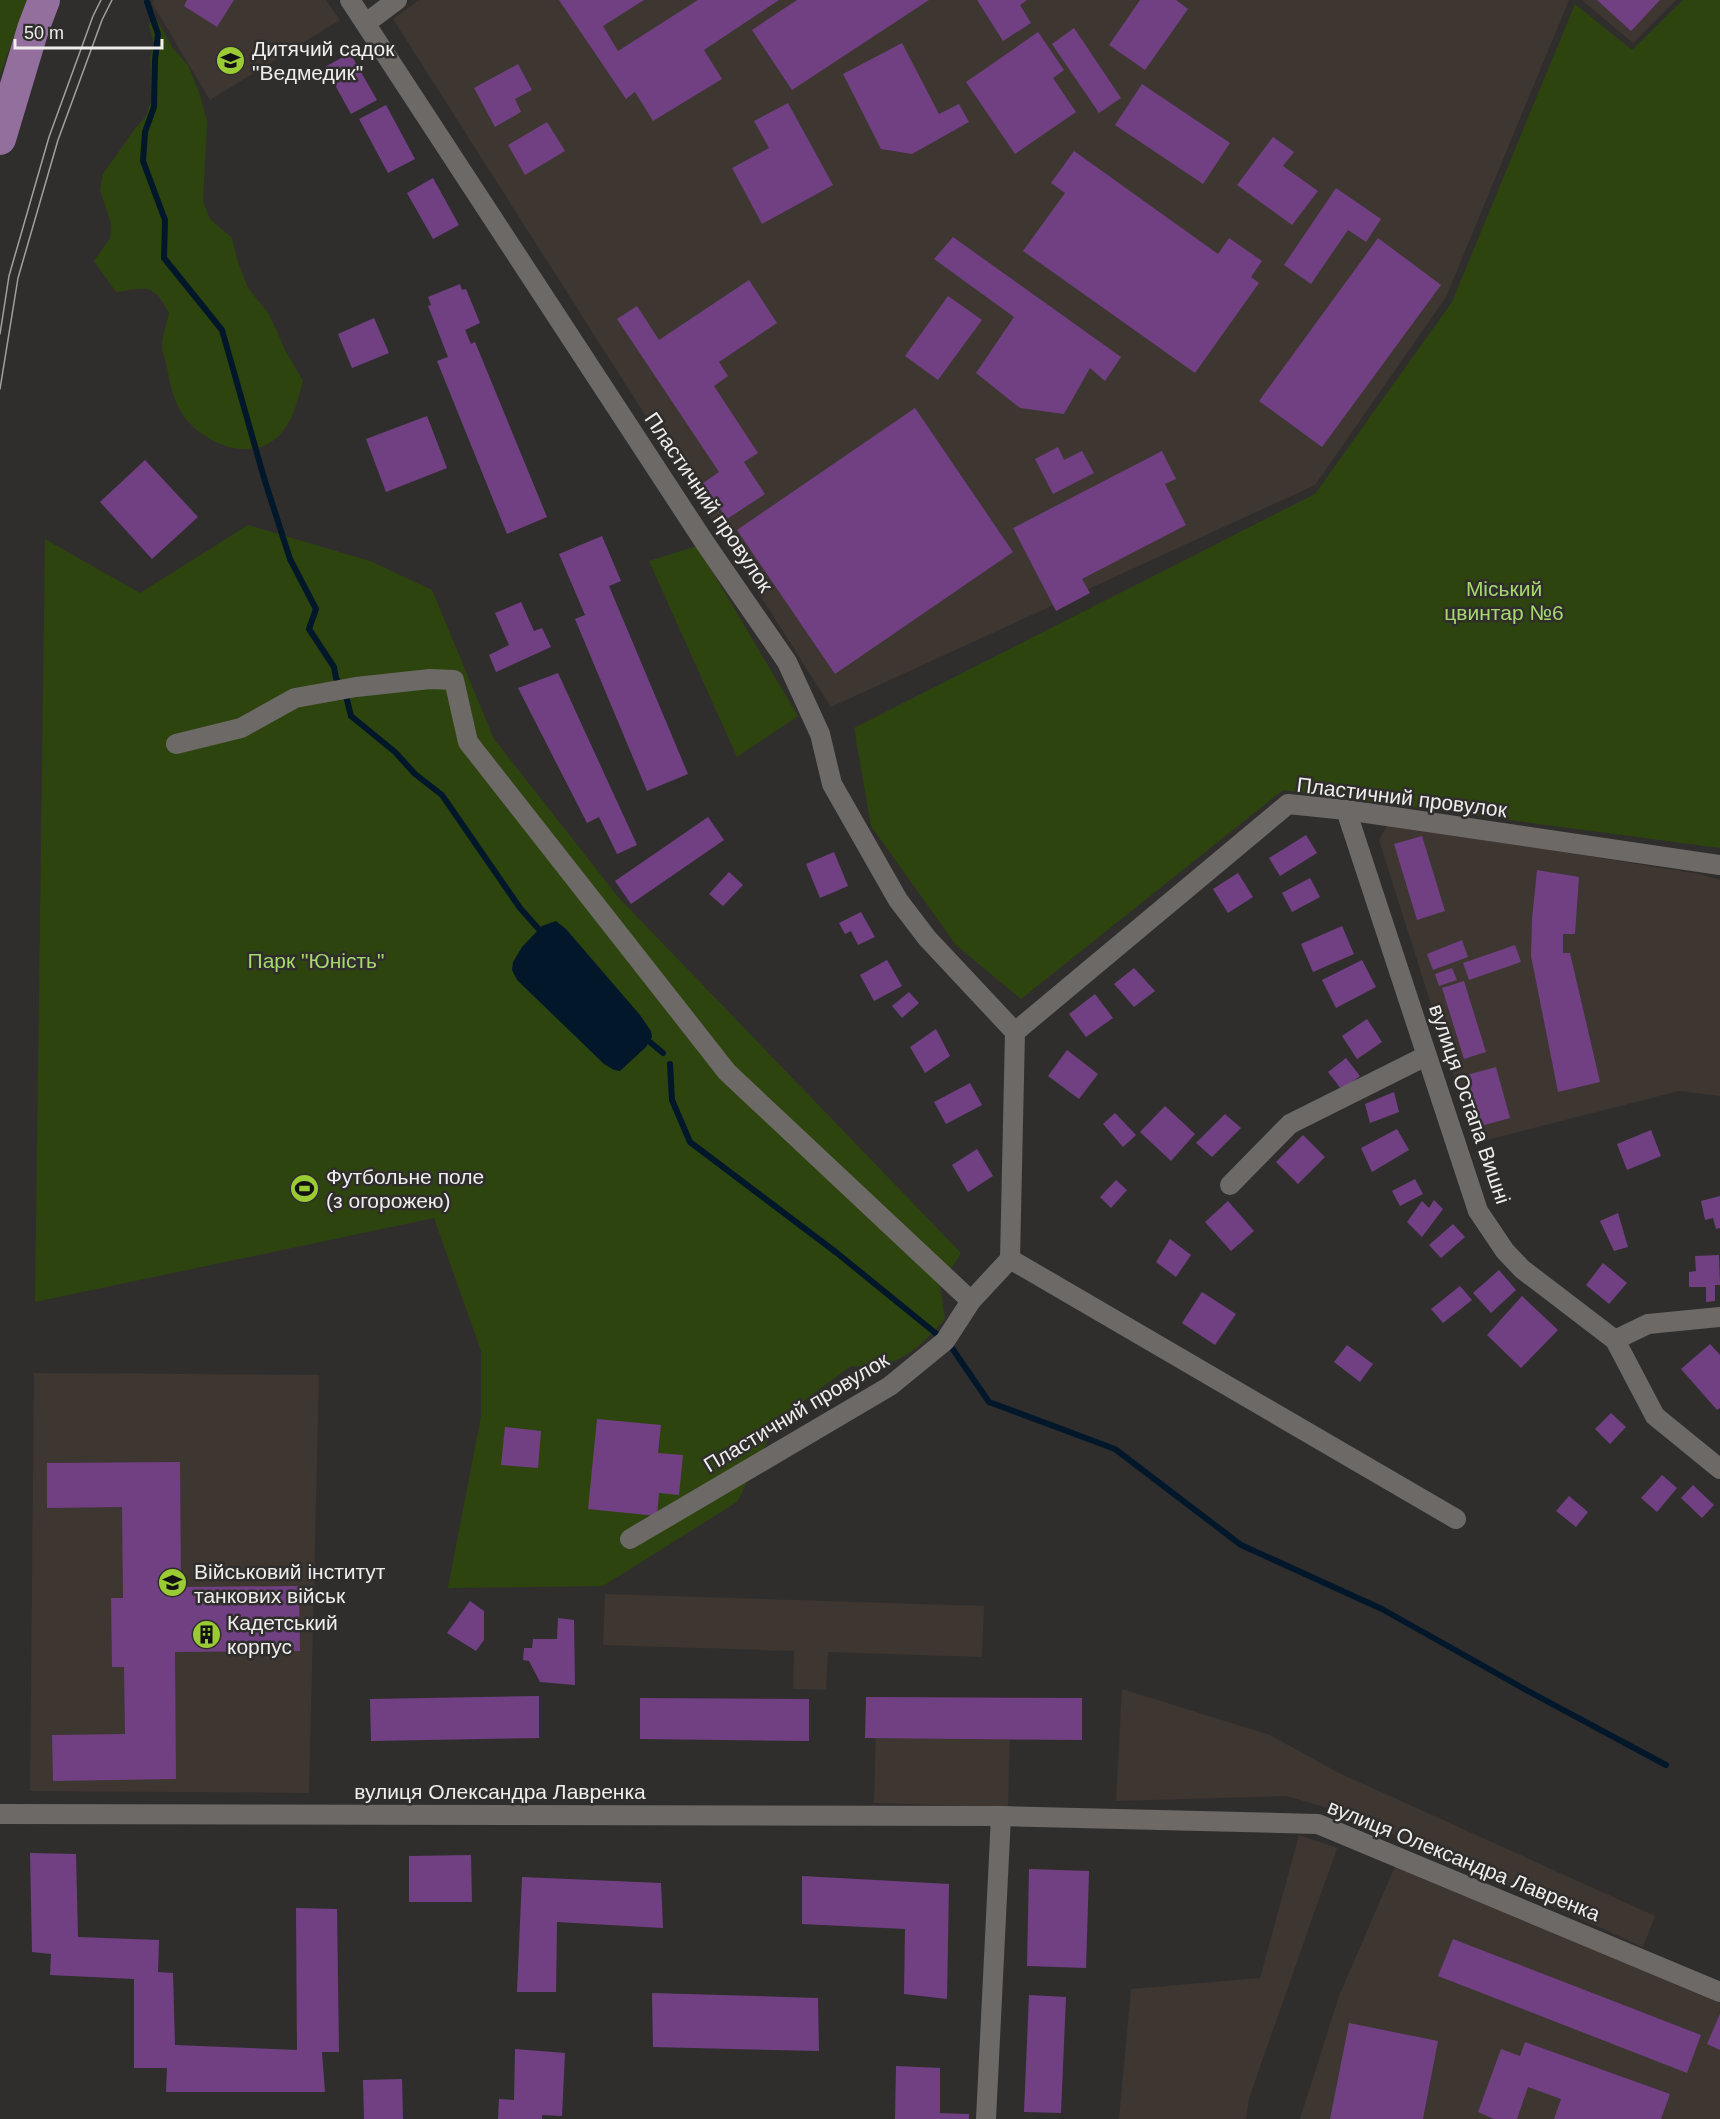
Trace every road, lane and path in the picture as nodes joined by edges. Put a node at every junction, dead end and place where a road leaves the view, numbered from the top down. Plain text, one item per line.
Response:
1 (44, 0) edge
2 (350, 0) edge
3 (398, 0) edge
4 (366, 23) junction
5 (0, 139) edge
6 (176, 744) dead end
7 (1346, 810) junction
8 (1720, 865) edge
9 (1015, 1032) junction
10 (1426, 1056) junction
11 (1230, 1185) dead end
12 (1010, 1259) junction
13 (971, 1301) junction
14 (1720, 1317) edge
15 (1615, 1340) junction
16 (1720, 1469) edge
17 (1456, 1519) dead end
18 (630, 1539) dead end
19 (0, 1814) edge
20 (1001, 1816) junction
21 (1720, 1992) edge
22 (986, 2119) edge

1 - 5 main road
2 - 4 street, Пластичний провулок
3 - 4 street
4 - 9 street, Пластичний провулок
6 - 13 street
7 - 8 street, Пластичний провулок
7 - 9 street, Пластичний провулок
7 - 10 street, вулиця Остапа Вишні
9 - 12 street
10 - 11 street
10 - 15 street, вулиця Остапа Вишні
12 - 13 street, Пластичний провулок
12 - 17 street
13 - 18 street, Пластичний провулок
14 - 15 street
15 - 16 street, вулиця Остапа Вишні
19 - 20 street, вулиця Олександра Лавренка
20 - 21 street, вулиця Олександра Лавренка
20 - 22 street

